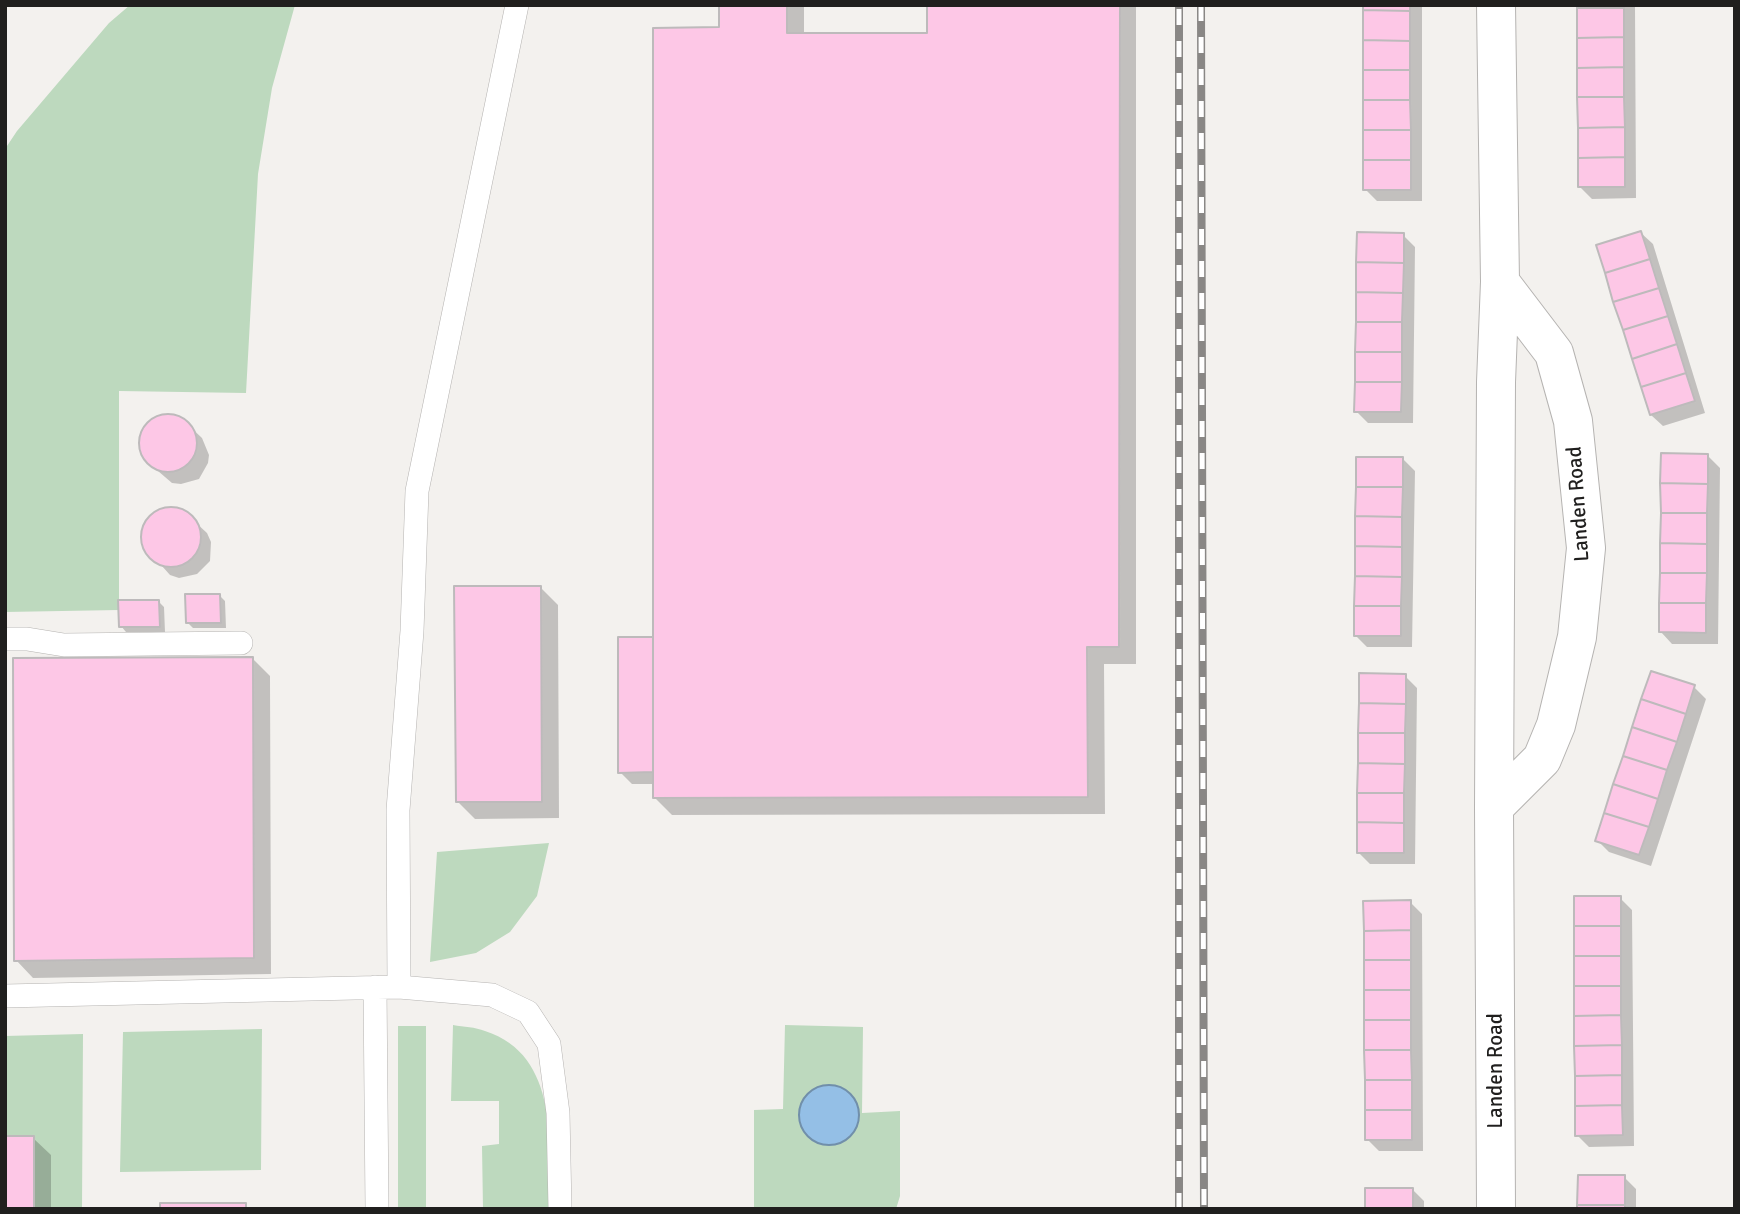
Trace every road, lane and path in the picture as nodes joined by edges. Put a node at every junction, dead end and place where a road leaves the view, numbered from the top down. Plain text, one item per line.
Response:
1 (517, 5) edge
2 (1496, 5) edge
3 (1500, 282) junction
4 (5, 639) edge
5 (241, 643) dead end
6 (1494, 807) junction
7 (375, 987) junction
8 (399, 987) junction
9 (5, 996) edge
10 (377, 1209) edge
11 (560, 1209) edge
12 (1496, 1209) edge

1 - 8 lane
2 - 3 street, Landen Road
3 - 6 street, Landen Road
3 - 6 street, Landen Road
4 - 5 lane
6 - 12 street, Landen Road
7 - 8 lane
7 - 9 lane
7 - 10 lane
8 - 11 lane

